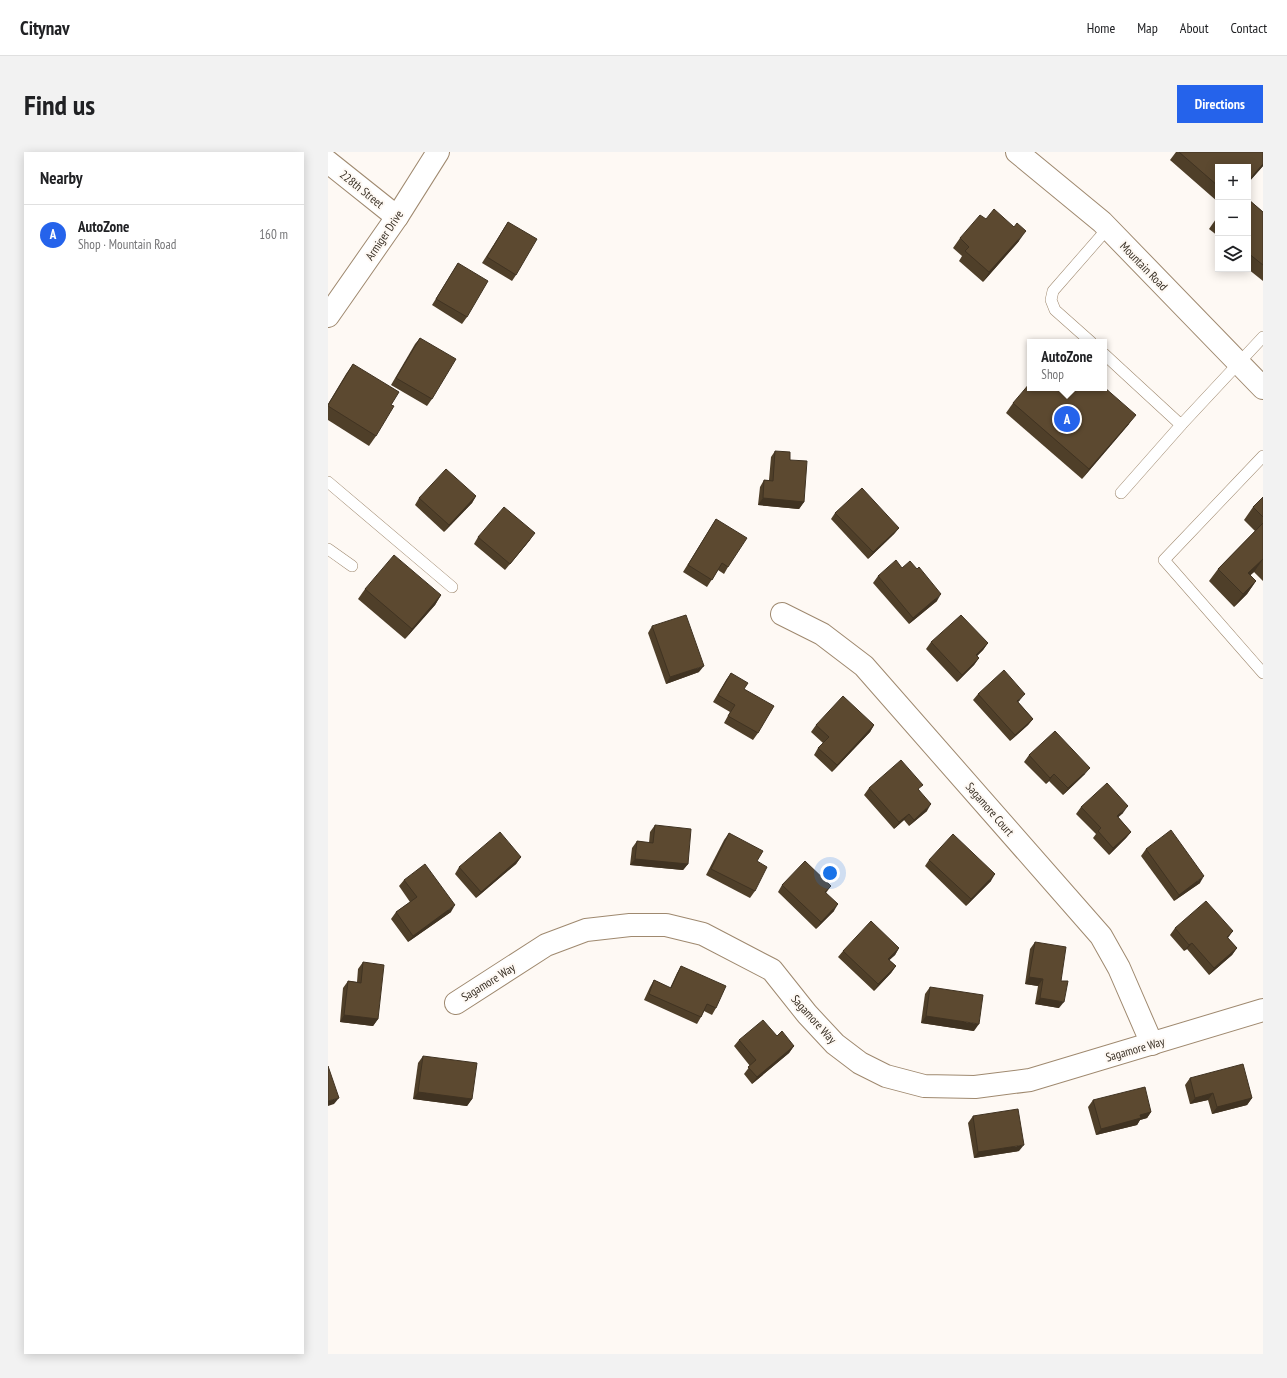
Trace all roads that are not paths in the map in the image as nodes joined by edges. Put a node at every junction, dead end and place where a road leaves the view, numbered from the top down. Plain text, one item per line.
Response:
1 (438, 152) edge
2 (1017, 152) edge
3 (328, 162) edge
4 (397, 217) junction
5 (1108, 228) junction
6 (328, 316) edge
7 (1263, 338) edge
8 (1088, 339) edge
9 (1107, 357) edge
10 (1239, 364) junction
11 (1263, 388) edge
12 (1181, 425) junction
13 (1263, 456) edge
14 (328, 482) edge
15 (1121, 493) dead end
16 (328, 549) edge
17 (352, 566) dead end
18 (452, 587) dead end
19 (782, 614) dead end
20 (1263, 673) edge
21 (456, 1003) dead end
22 (1263, 1010) edge
23 (1152, 1044) junction

1 - 4 street, Armiger Drive
2 - 5 street, Mountain Road
3 - 4 street, 228th Street
4 - 6 street, Armiger Drive
5 - 8 lane
5 - 10 street, Mountain Road
7 - 10 lane
9 - 12 lane
10 - 11 street, Mountain Road
10 - 12 lane
12 - 15 lane
13 - 20 lane
14 - 18 lane
16 - 17 lane
19 - 23 street, Sagamore Court
21 - 23 street, Sagamore Way
22 - 23 street, Sagamore Way

